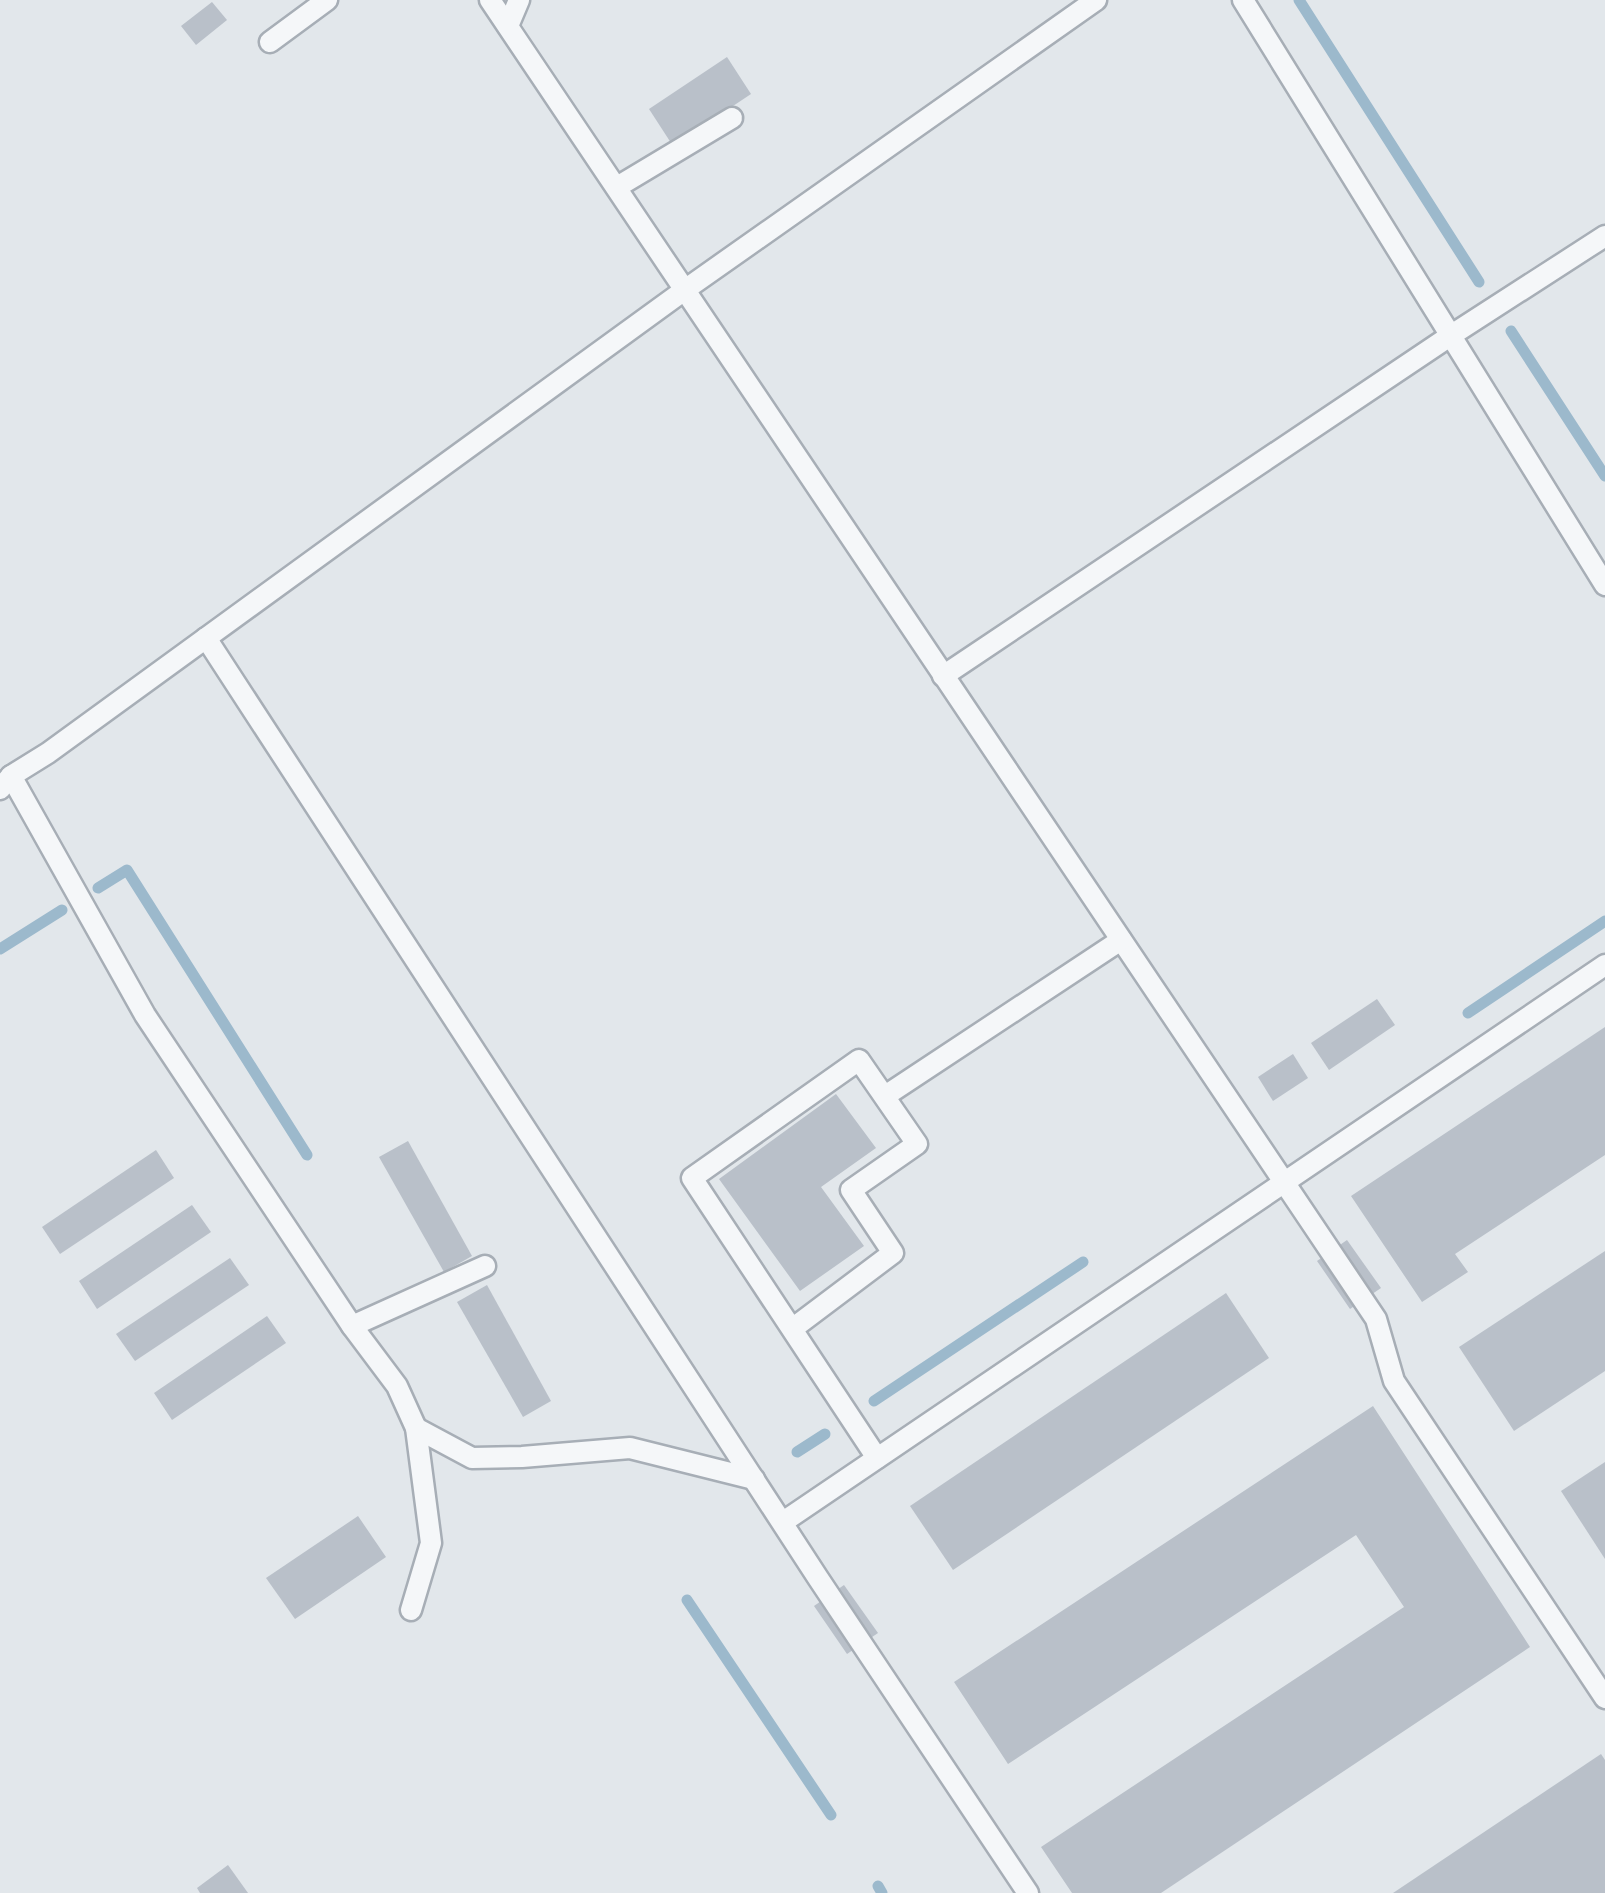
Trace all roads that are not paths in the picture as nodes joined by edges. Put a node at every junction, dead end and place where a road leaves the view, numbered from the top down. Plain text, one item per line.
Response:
1 (327, 0) edge
2 (490, 0) edge
3 (519, 0) edge
4 (1096, 0) edge
5 (1242, 0) edge
6 (508, 26) junction
7 (270, 42) dead end
8 (732, 118) dead end
9 (617, 187) junction
10 (1605, 236) edge
11 (686, 289) junction
12 (1450, 336) junction
13 (1605, 585) edge
14 (206, 638) junction
15 (944, 676) junction
16 (6, 782) edge
17 (1121, 940) junction
18 (1605, 965) edge
19 (885, 1096) junction
20 (1284, 1182) junction
21 (485, 1266) dead end
22 (352, 1326) junction
23 (792, 1329) junction
24 (416, 1428) junction
25 (877, 1458) junction
26 (754, 1480) junction
27 (783, 1522) junction
28 (411, 1610) dead end
29 (1605, 1698) edge
30 (1028, 1893) edge

1 - 7 lane
2 - 6 lane
3 - 6 lane
4 - 11 lane
5 - 12 lane
6 - 9 lane
8 - 9 lane
9 - 11 lane
10 - 12 lane
11 - 14 lane
11 - 15 lane
12 - 13 lane
12 - 15 lane
14 - 16 lane
14 - 26 lane
15 - 17 lane
16 - 22 lane
17 - 19 lane
17 - 20 lane
18 - 20 lane
19 - 23 lane
19 - 23 lane
20 - 25 lane
20 - 29 lane
21 - 22 lane
22 - 24 lane
23 - 25 lane
24 - 26 lane
24 - 28 lane
25 - 27 lane
26 - 27 lane
27 - 30 lane

